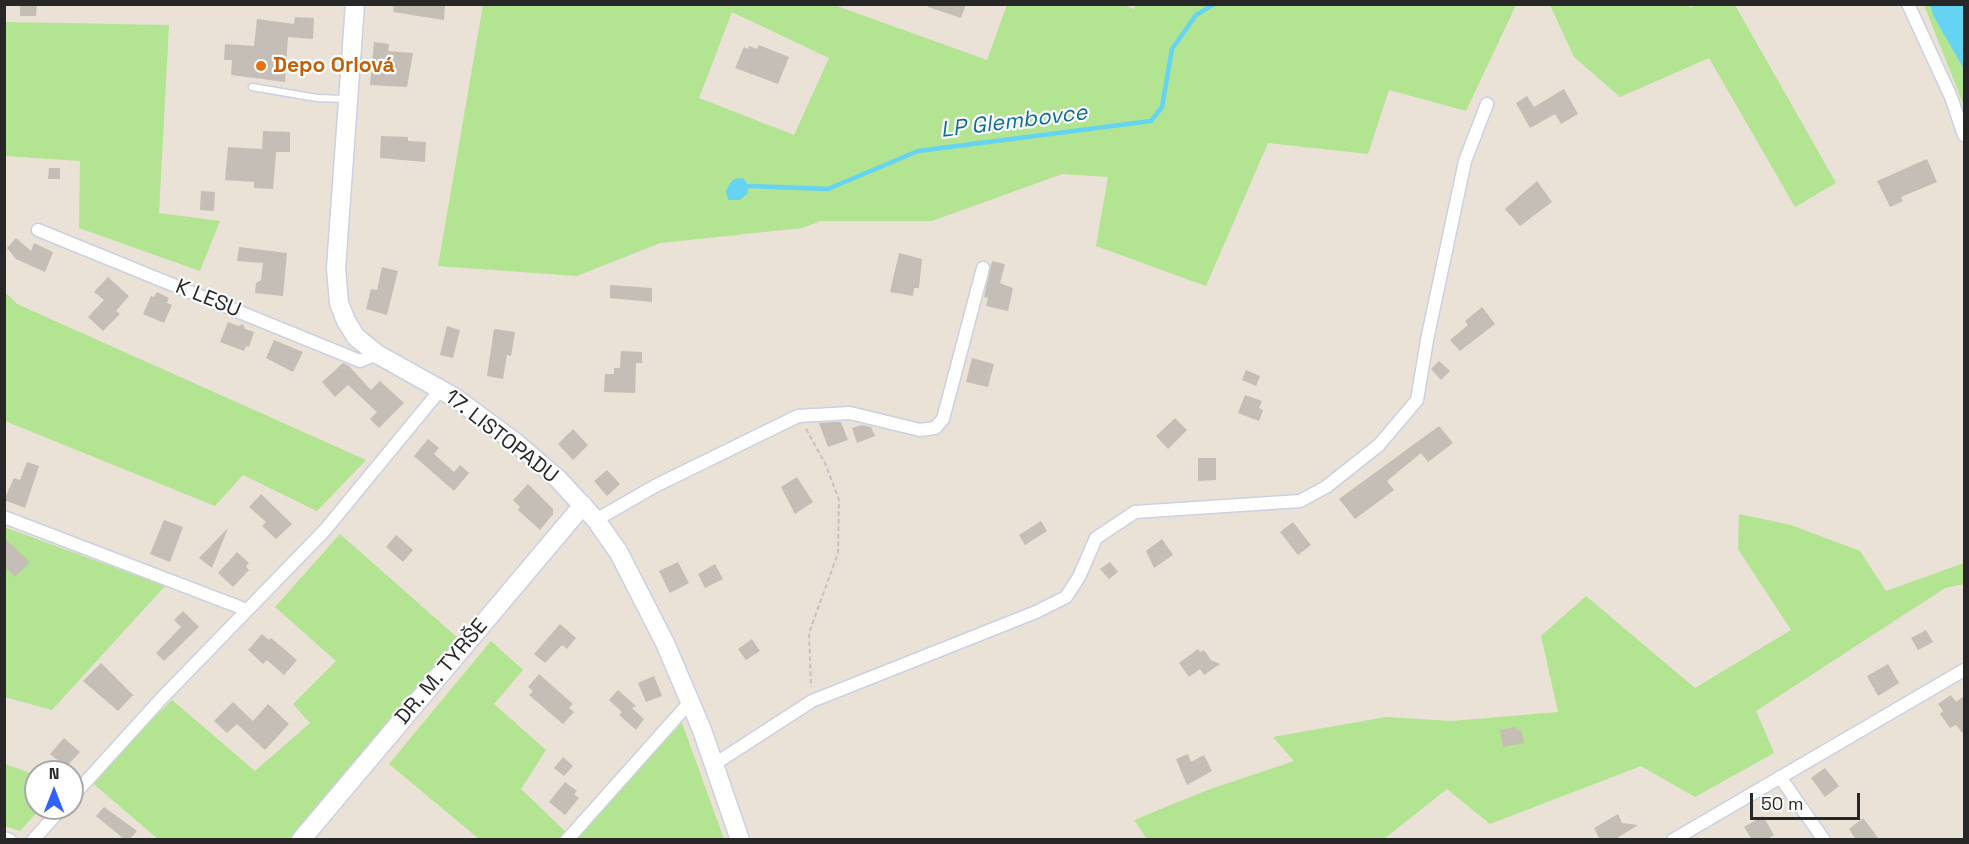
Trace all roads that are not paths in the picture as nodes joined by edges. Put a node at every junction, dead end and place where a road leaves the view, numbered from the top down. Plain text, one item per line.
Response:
1 (355, 4) edge
2 (1908, 4) edge
3 (252, 87) dead end
4 (348, 100) junction
5 (1487, 104) dead end
6 (1965, 135) edge
7 (38, 230) dead end
8 (983, 268) dead end
9 (377, 354) junction
10 (441, 389) junction
11 (583, 505) junction
12 (4, 517) edge
13 (596, 520) junction
14 (247, 610) junction
15 (1965, 670) edge
16 (690, 702) junction
17 (713, 765) junction
18 (1780, 777) junction
19 (84, 784) edge
20 (51, 820) edge
21 (4, 838) edge
22 (10, 840) edge
23 (33, 840) edge
24 (301, 840) edge
25 (567, 840) edge
26 (740, 840) edge
27 (1674, 840) edge
28 (1824, 840) edge

1 - 4 main road, 17. LISTOPADU
2 - 6 street
3 - 4 lane
4 - 9 main road, 17. LISTOPADU
5 - 17 street
7 - 9 street, K LESU
8 - 13 street
9 - 10 main road, 17. LISTOPADU
10 - 11 main road, 17. LISTOPADU
10 - 14 street
11 - 13 main road, 17. LISTOPADU
11 - 24 main road, DR. M. TYRŠE
12 - 14 street
13 - 16 main road, 17. LISTOPADU
14 - 19 street
15 - 18 street
16 - 17 main road, 17. LISTOPADU
16 - 25 street
17 - 26 main road, 17. LISTOPADU
18 - 27 street
18 - 28 street
20 - 23 street
21 - 22 street

